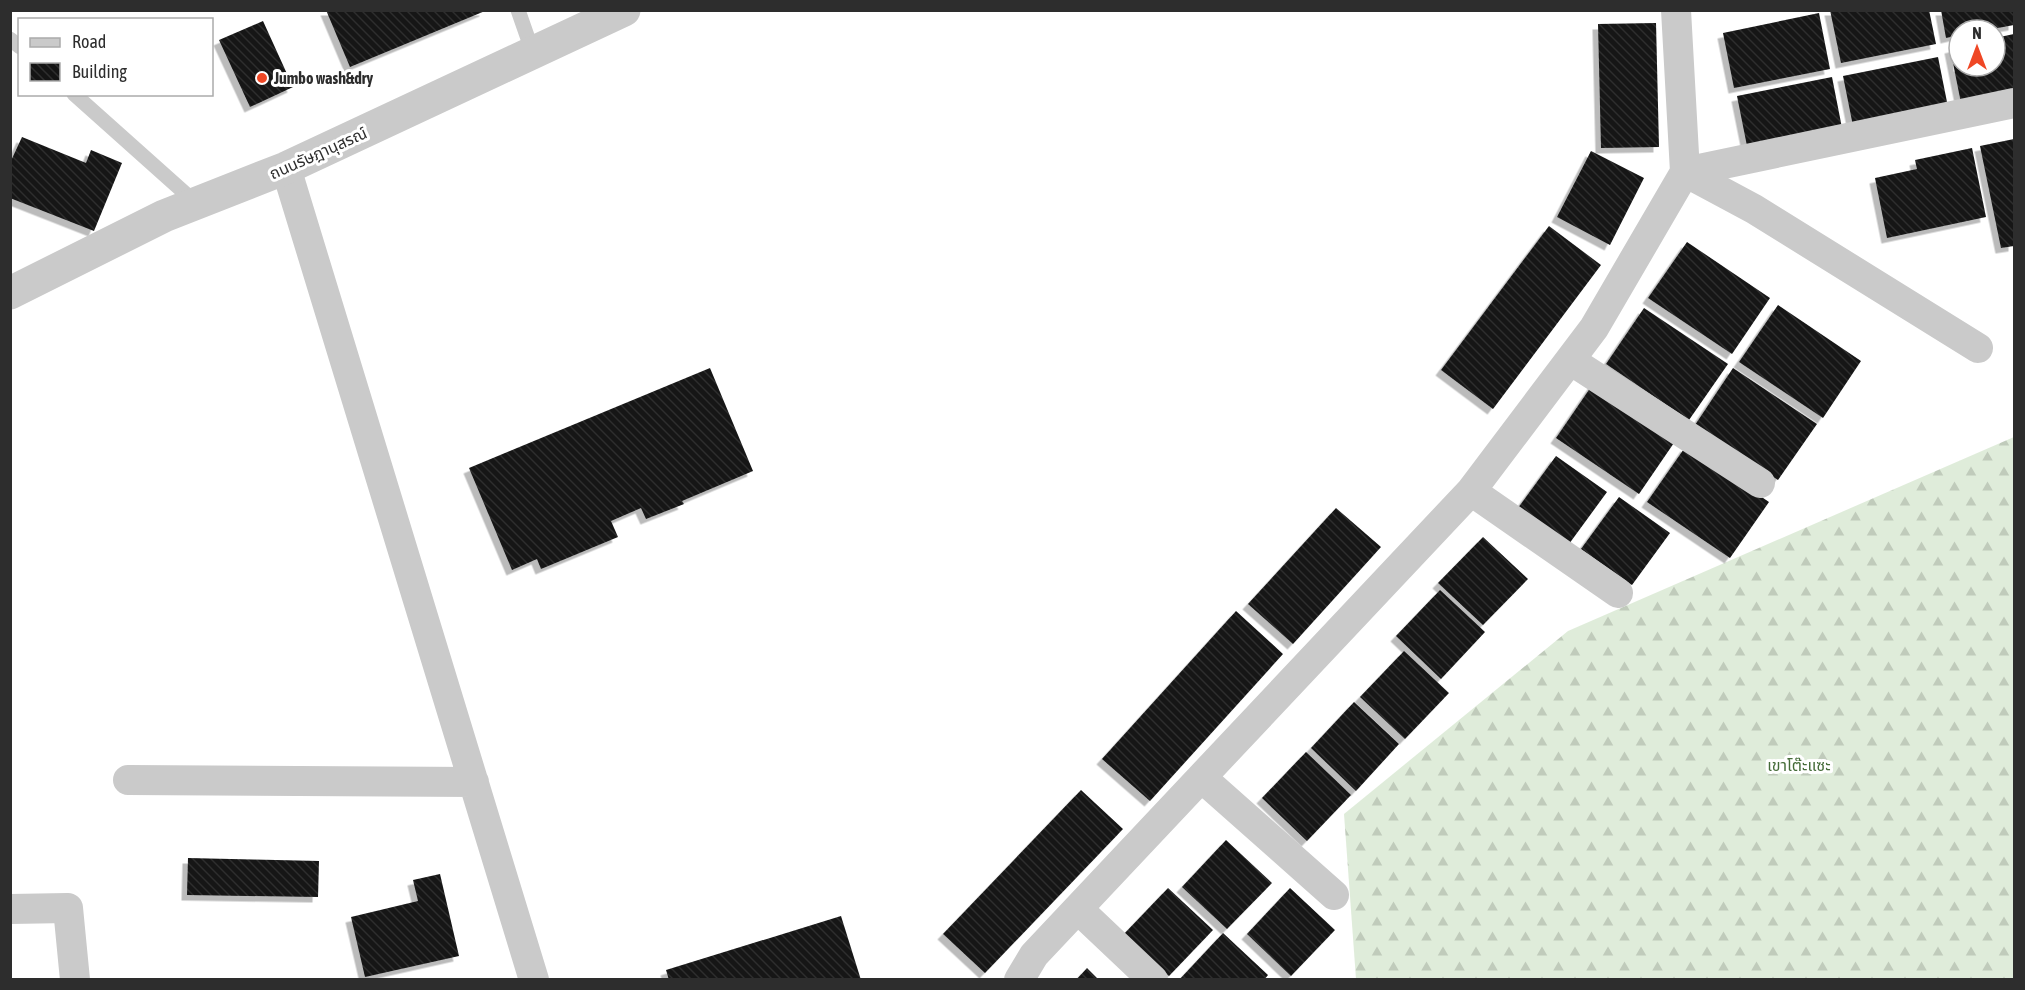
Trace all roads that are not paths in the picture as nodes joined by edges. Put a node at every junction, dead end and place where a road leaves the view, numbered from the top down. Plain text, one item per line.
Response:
1 (518, 10) edge
2 (624, 10) edge
3 (1676, 10) edge
4 (533, 53) junction
5 (76, 96) edge
6 (2014, 103) edge
7 (286, 168) junction
8 (1685, 172) junction
9 (196, 202) junction
10 (10, 293) edge
11 (1978, 348) dead end
12 (1570, 360) junction
13 (1760, 483) dead end
14 (1471, 491) junction
15 (1618, 593) dead end
16 (1202, 778) junction
17 (128, 780) dead end
18 (474, 782) junction
19 (1334, 895) dead end
20 (10, 909) edge
21 (1078, 909) junction
22 (75, 980) edge
23 (534, 980) edge
24 (1019, 980) edge
25 (1153, 980) edge

1 - 4 lane
2 - 4 street, ถนนรัษฎานุสรณ์
3 - 8 street
4 - 7 street, ถนนรัษฎานุสรณ์
5 - 9 lane
6 - 8 street
7 - 9 street, ถนนรัษฎานุสรณ์
7 - 18 street
8 - 11 street
8 - 12 street
9 - 10 street, ถนนรัษฎานุสรณ์
12 - 13 street
12 - 14 street
14 - 15 street
14 - 16 street
16 - 19 street
16 - 21 street
17 - 18 street
18 - 23 street
20 - 22 street
21 - 24 street
21 - 25 street

